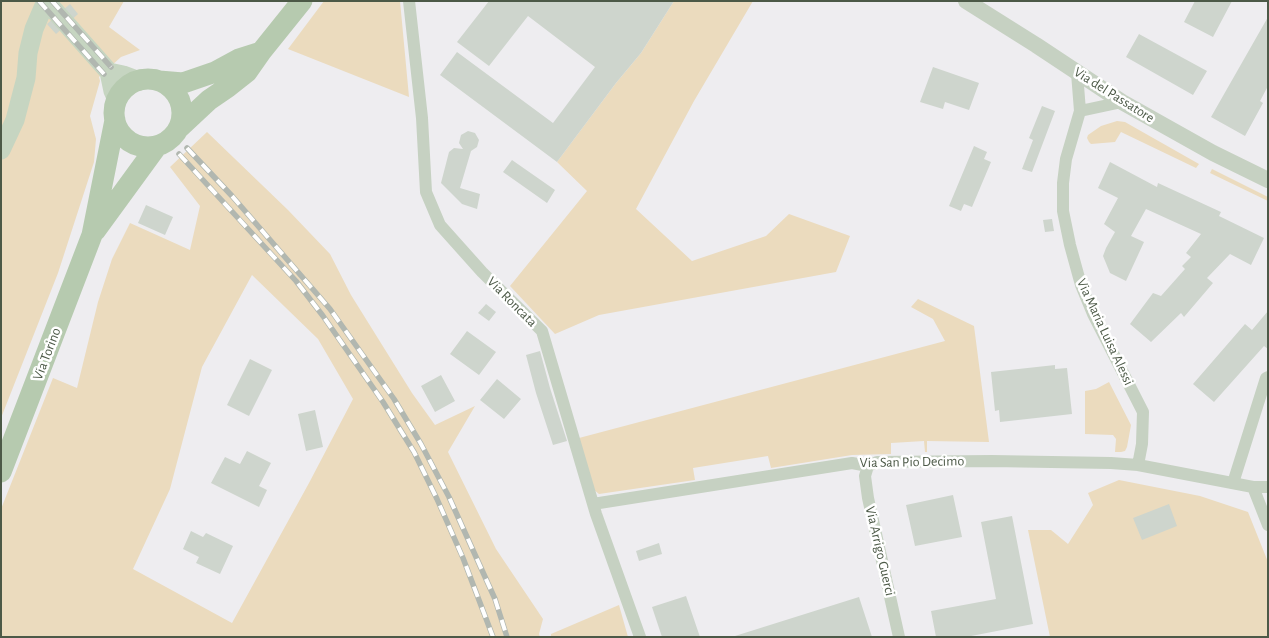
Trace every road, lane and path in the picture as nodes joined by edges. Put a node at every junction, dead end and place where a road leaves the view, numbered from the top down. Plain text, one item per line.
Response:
1 (46, 1) edge
2 (302, 1) edge
3 (409, 1) edge
4 (966, 1) edge
5 (261, 52) junction
6 (110, 72) junction
7 (1077, 73) junction
8 (149, 81) junction
9 (1122, 102) junction
10 (116, 110) junction
11 (1080, 111) junction
12 (179, 128) junction
13 (157, 146) junction
14 (1, 150) edge
15 (1268, 180) edge
16 (92, 235) junction
17 (1268, 376) edge
18 (1138, 465) junction
19 (868, 466) junction
20 (1, 472) edge
21 (1233, 483) junction
22 (1253, 487) junction
23 (1268, 487) edge
24 (593, 504) junction
25 (1268, 524) edge
26 (640, 637) edge
27 (899, 637) edge

1 - 6 main road
1 - 14 main road
2 - 5 main road
3 - 24 street, Via Roncata
4 - 7 street, Via del Passatore
5 - 8 main road
5 - 12 main road
6 - 8 main road
6 - 10 main road
7 - 9 street, Via del Passatore
7 - 11 street, Via Maria Luisa Alessi
8 - 10 main road
8 - 12 main road
9 - 11 street
9 - 15 street, Via del Passatore
10 - 13 main road
10 - 16 main road, Via Torino
11 - 18 street, Via Maria Luisa Alessi
12 - 13 main road
13 - 16 main road, Via Torino
16 - 20 main road, Via Torino
17 - 21 street
18 - 19 street, Via San Pio Decimo
18 - 21 street, Via San Pio Decimo
19 - 24 street, Via San Pio Decimo
19 - 27 street, Via Arrigo Guerci
21 - 22 street, Via San Pio Decimo
22 - 23 street, Via San Pio Decimo
22 - 25 street
24 - 26 street, Via Roncata

